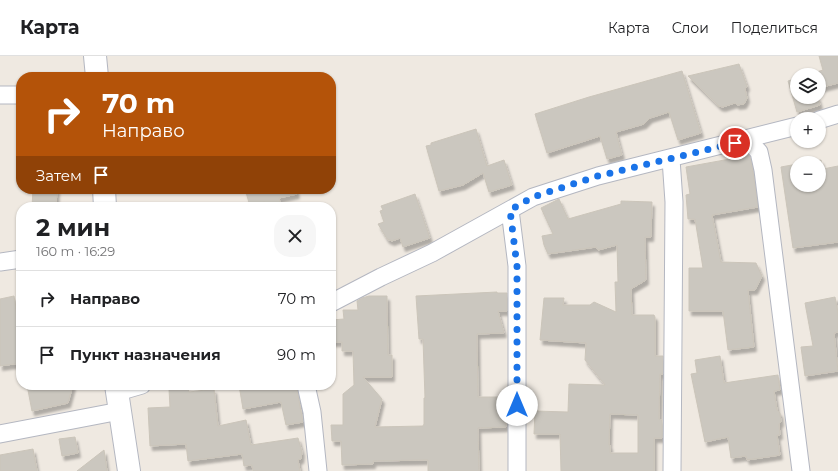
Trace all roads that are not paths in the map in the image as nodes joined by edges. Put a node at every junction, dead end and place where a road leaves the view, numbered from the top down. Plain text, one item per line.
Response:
1 (95, 56) edge
2 (97, 72) edge
3 (0, 95) edge
4 (16, 95) edge
5 (838, 114) edge
6 (826, 118) edge
7 (790, 128) edge
8 (747, 139) junction
9 (671, 159) junction
10 (510, 210) junction
11 (16, 260) edge
12 (0, 262) edge
13 (336, 300) edge
14 (131, 390) edge
15 (307, 390) edge
16 (118, 396) edge
17 (0, 434) edge
18 (129, 471) edge
19 (318, 471) edge
20 (517, 471) edge
21 (672, 471) edge
22 (801, 471) edge

1 - 2 street
3 - 4 street
5 - 6 street
7 - 8 street
8 - 9 street
8 - 22 street
9 - 10 street
9 - 21 street
10 - 13 street
10 - 20 street
11 - 12 street
14 - 16 street
15 - 19 street
16 - 17 street
16 - 18 street

